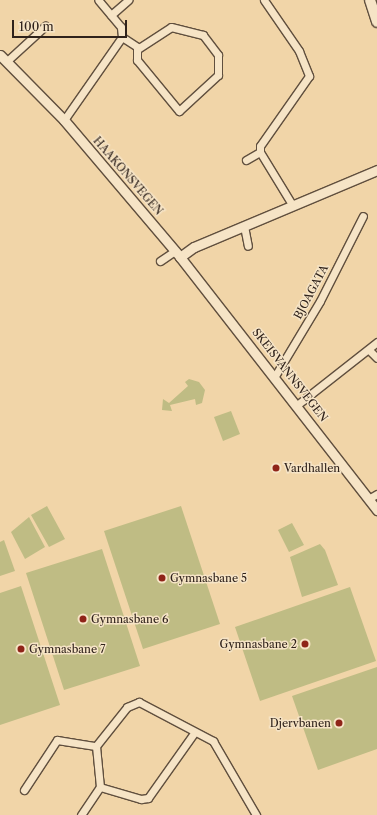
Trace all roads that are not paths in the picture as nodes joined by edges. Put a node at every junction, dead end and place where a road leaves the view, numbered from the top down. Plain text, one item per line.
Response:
1 (98, 0) edge
2 (128, 0) edge
3 (264, 0) edge
4 (370, 0) edge
5 (111, 15) junction
6 (377, 22) edge
7 (45, 26) dead end
8 (122, 37) junction
9 (136, 47) junction
10 (4, 58) edge
11 (64, 120) junction
12 (260, 152) junction
13 (246, 160) dead end
14 (377, 170) edge
15 (293, 206) junction
16 (363, 216) dead end
17 (244, 226) junction
18 (248, 246) dead end
19 (178, 254) junction
20 (160, 261) dead end
21 (377, 342) edge
22 (369, 350) junction
23 (377, 358) edge
24 (275, 376) junction
25 (297, 405) junction
26 (373, 496) edge
27 (377, 510) edge
28 (194, 733) junction
29 (96, 746) junction
30 (100, 787) junction
31 (24, 790) dead end
32 (81, 815) edge
33 (256, 815) edge

1 - 5 street
2 - 5 street
3 - 12 street
4 - 6 main road
5 - 8 street
7 - 10 street, HAAKONSVEGEN
8 - 9 street
8 - 11 street
9 - 9 street
10 - 11 street, HAAKONSVEGEN
11 - 19 street, HAAKONSVEGEN
12 - 13 street
12 - 15 street
14 - 15 street
15 - 17 street
16 - 24 street, BJOAGATA
17 - 18 street
17 - 19 street
19 - 20 street
19 - 24 street, SKEISVANNSVEGEN
21 - 22 street
22 - 23 street
22 - 25 street
24 - 25 street, SKEISVANNSVEGEN
25 - 26 street, SKEISVANNSVEGEN
26 - 27 street, SKEISVANNSVEGEN
28 - 29 street
28 - 30 street
28 - 33 street
29 - 30 street
29 - 31 street
30 - 32 street

